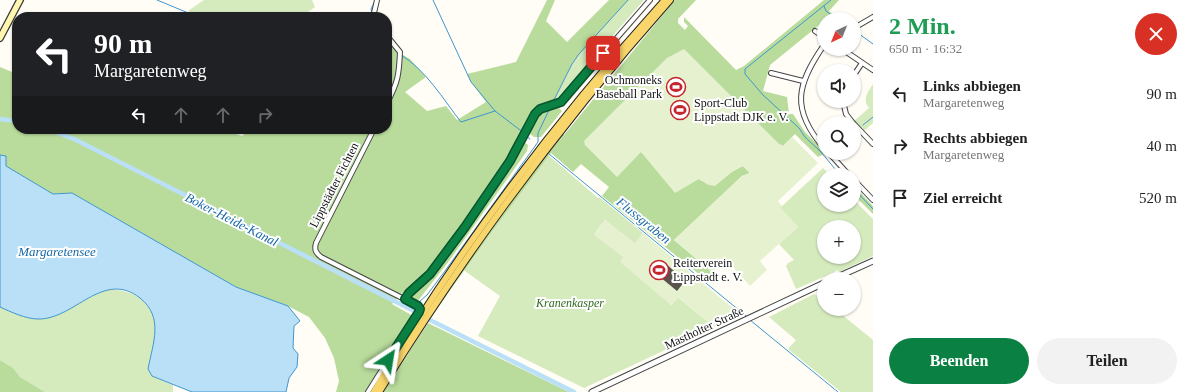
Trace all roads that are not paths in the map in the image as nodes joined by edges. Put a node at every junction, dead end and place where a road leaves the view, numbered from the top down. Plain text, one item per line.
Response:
1 (20, 0) edge
2 (377, 0) edge
3 (650, 0) edge
4 (665, 0) edge
5 (670, 0) edge
6 (14, 12) edge
7 (374, 12) edge
8 (12, 15) edge
9 (873, 17) edge
10 (861, 24) edge
11 (0, 38) edge
12 (392, 42) edge
13 (817, 56) edge
14 (852, 56) edge
15 (862, 63) joint
16 (873, 70) edge
17 (770, 73) dead end
18 (803, 81) junction
19 (392, 94) edge
20 (861, 132) edge
21 (371, 134) edge
22 (817, 139) edge
23 (873, 144) edge
24 (835, 160) edge
25 (843, 168) edge
26 (861, 187) edge
27 (873, 200) edge
28 (873, 261) edge
29 (849, 272) edge
30 (817, 286) edge
31 (405, 299) junction
32 (368, 392) edge
33 (374, 392) edge
34 (379, 392) edge
35 (592, 392) edge

1 - 6 main road
2 - 7 street
3 - 31 street
4 - 33 main road
5 - 34 main road
8 - 11 main road
9 - 10 street
12 - 19 street
13 - 18 street
14 - 15 street
15 - 16 street
17 - 18 street
18 - 22 street
20 - 23 street
21 - 31 street, Lippstädter Fichten
24 - 25 street
26 - 27 street
28 - 29 street
30 - 35 street, Mastholter Straße
31 - 32 street

